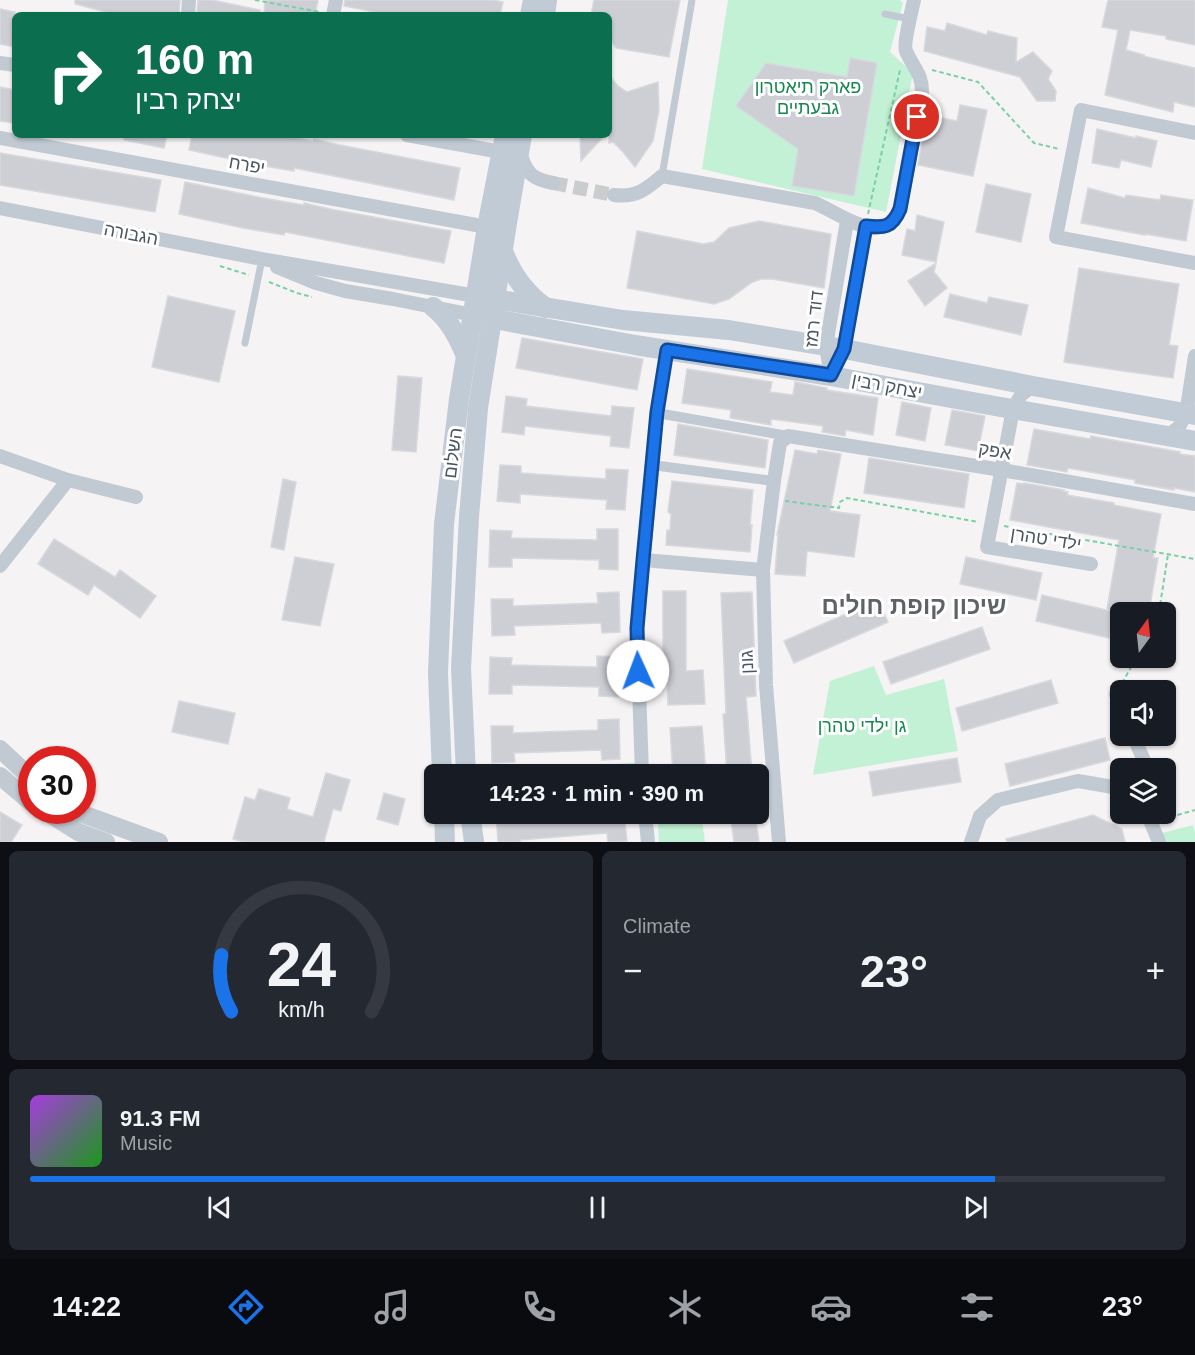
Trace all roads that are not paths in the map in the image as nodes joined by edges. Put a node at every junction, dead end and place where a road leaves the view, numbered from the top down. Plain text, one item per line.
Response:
1 (692, 0) edge
2 (914, 0) edge
3 (885, 14) dead end
4 (910, 20) junction
5 (1195, 133) edge
6 (0, 138) edge
7 (442, 138) edge
8 (512, 144) edge
9 (662, 176) junction
10 (553, 183) tunnel mouth
11 (614, 195) tunnel mouth
12 (0, 208) edge
13 (847, 221) junction
14 (866, 226) junction
15 (487, 227) junction
16 (503, 251) junction
17 (262, 259) junction
18 (1195, 264) edge
19 (481, 303) junction
20 (433, 306) junction
21 (546, 308) junction
22 (492, 319) junction
23 (245, 342) dead end
24 (835, 347) junction
25 (667, 350) junction
26 (466, 356) junction
27 (1195, 356) edge
28 (831, 375) junction
29 (1034, 386) junction
30 (1013, 409) junction
31 (657, 412) junction
32 (1190, 414) edge
33 (788, 436) junction
34 (1168, 436) junction
35 (1195, 441) edge
36 (0, 456) edge
37 (652, 465) junction
38 (1002, 470) junction
39 (68, 480) junction
40 (774, 481) junction
41 (136, 496) dead end
42 (1195, 504) edge
43 (643, 560) junction
44 (1090, 564) dead end
45 (0, 566) edge
46 (763, 570) junction
47 (0, 748) edge
48 (442, 764) edge
49 (466, 764) edge
50 (642, 764) edge
51 (18, 765) edge
52 (0, 776) edge
53 (1110, 786) edge
54 (18, 791) edge
55 (96, 819) edge
56 (65, 824) edge
57 (444, 824) edge
58 (472, 824) edge
59 (646, 824) edge
60 (1152, 824) edge
61 (106, 842) edge
62 (159, 842) edge
63 (445, 842) edge
64 (474, 842) edge
65 (648, 842) edge
66 (779, 842) edge
67 (971, 842) edge
68 (1159, 842) edge

1 - 9 lane
2 - 4 street
3 - 4 lane
4 - 14 street
5 - 18 street
6 - 15 street, יפרח
7 - 8 street
8 - 10 street
8 - 15 main road, השלום
8 - 16 main road, השלום
9 - 11 street
9 - 13 street
12 - 17 street, הגבורה
13 - 14 street
13 - 24 street, דוד רמז
14 - 24 street, דוד רמז
15 - 19 main road, השלום
16 - 19 main road, השלום
16 - 21 main road
17 - 19 street, הגבורה
17 - 20 street, הגבורה
17 - 23 lane
19 - 20 street, הגבורה
19 - 21 main road, יצחק רבין
19 - 22 main road, השלום
19 - 26 main road, השלום
20 - 26 main road
21 - 24 main road, יצחק רבין
22 - 25 main road, יצחק רבין
22 - 49 main road, השלום
24 - 28 street, דוד רמז
24 - 29 main road, יצחק רבין
25 - 28 main road, יצחק רבין
25 - 31 street
26 - 48 main road, השלום
27 - 32 street
28 - 30 main road, יצחק רבין
29 - 30 street
29 - 32 main road, יצחק רבין
30 - 34 main road, יצחק רבין
30 - 38 street, ילדי טהרן
31 - 33 street, אפק
31 - 37 street
32 - 34 street
33 - 38 street, אפק
33 - 40 street
34 - 35 main road, יצחק רבין
36 - 39 street
37 - 40 street
37 - 43 street
38 - 42 street, אפק
38 - 44 street, ילדי טהרן
39 - 41 street
39 - 45 street
40 - 46 street, גונן
43 - 46 street
43 - 50 street
46 - 66 street, גונן
47 - 51 street
52 - 54 street
53 - 67 street
55 - 62 street
56 - 61 street
57 - 63 main road
58 - 64 main road
59 - 65 street
60 - 68 street

